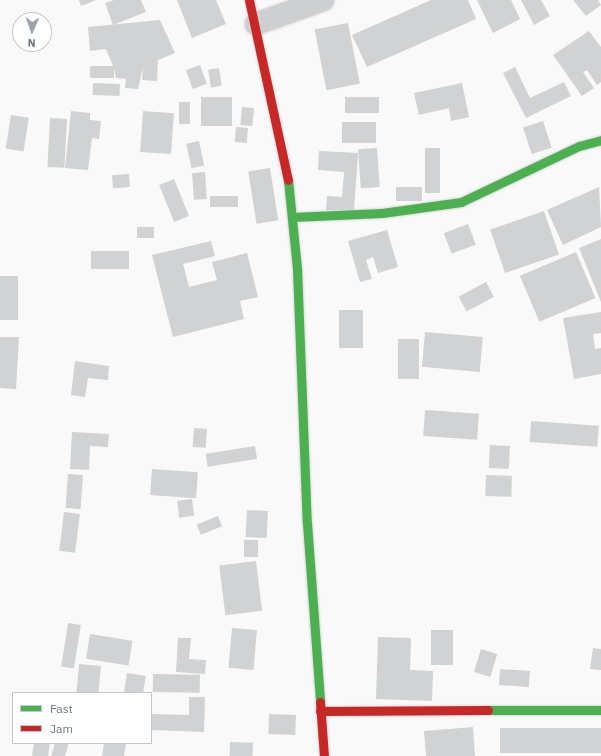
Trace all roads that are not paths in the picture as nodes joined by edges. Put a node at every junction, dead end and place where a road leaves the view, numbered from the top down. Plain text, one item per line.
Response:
1 (249, 0) edge
2 (323, 0) edge
3 (256, 24) junction
4 (601, 140) edge
5 (292, 217) junction
6 (601, 710) edge
7 (320, 711) junction
8 (324, 756) edge

1 - 3 street
2 - 3 street
3 - 5 street
4 - 5 street
5 - 7 street
6 - 7 street
7 - 8 street

